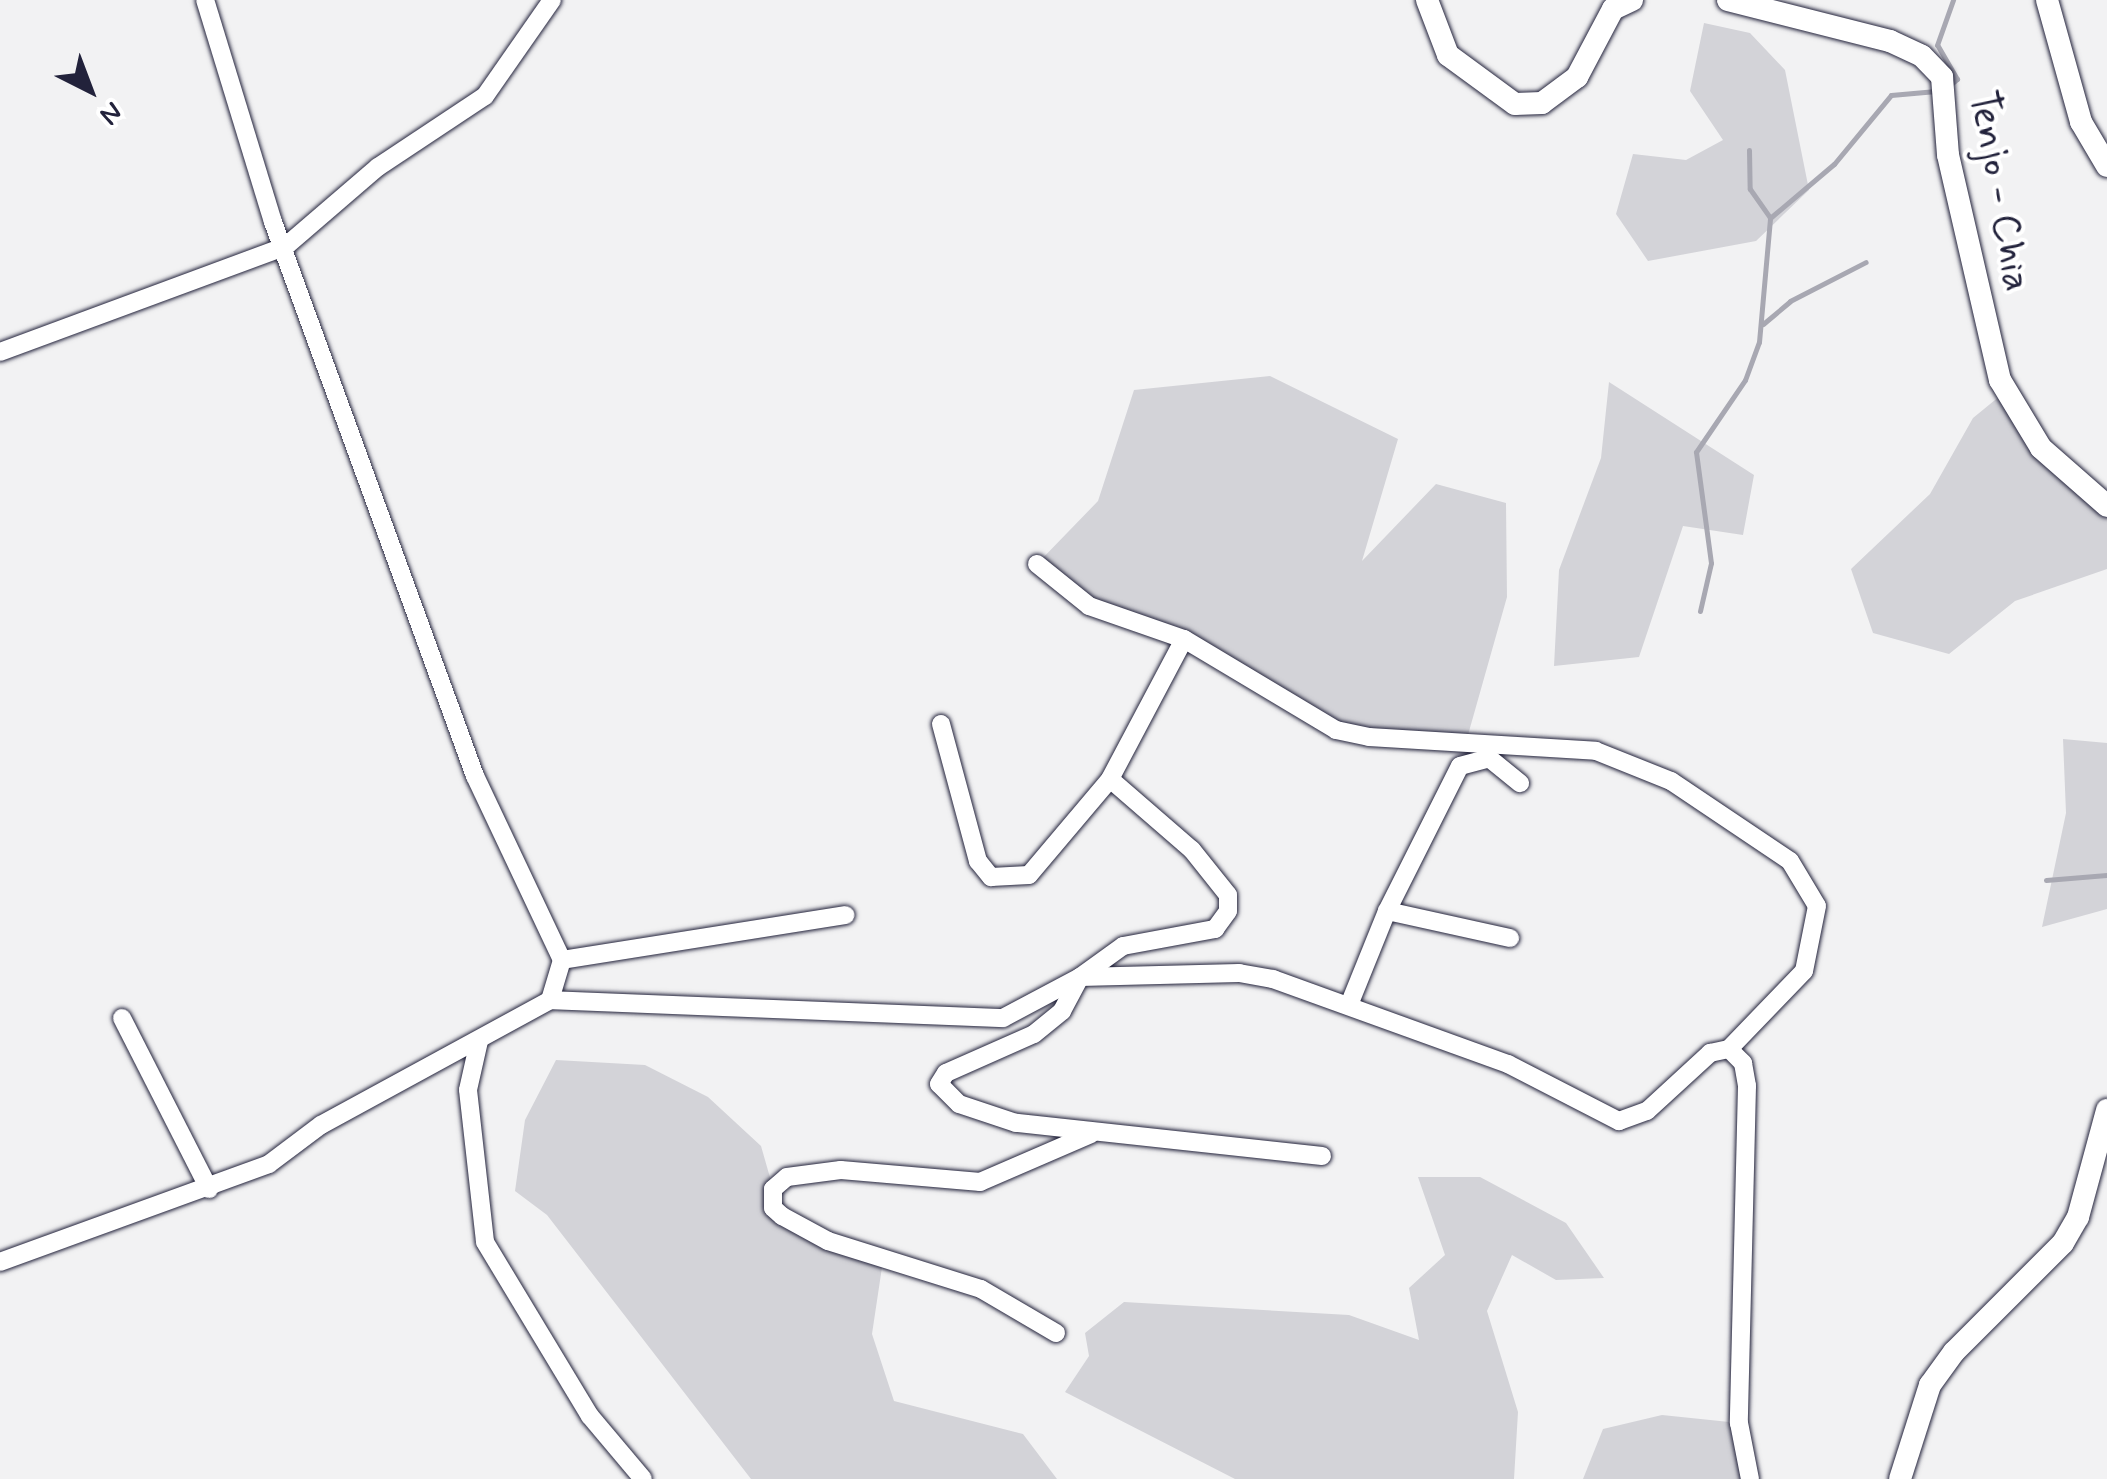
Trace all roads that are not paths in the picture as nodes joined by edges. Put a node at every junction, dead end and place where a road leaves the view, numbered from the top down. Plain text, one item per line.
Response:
1 (206, 0) edge
2 (552, 0) edge
3 (1426, 0) edge
4 (1632, 0) edge
5 (1728, 0) edge
6 (2047, 0) edge
7 (2107, 166) edge
8 (286, 246) junction
9 (0, 352) edge
10 (2107, 506) edge
11 (1036, 564) dead end
12 (1184, 640) junction
13 (941, 724) dead end
14 (1110, 779) junction
15 (1520, 783) dead end
16 (1387, 911) junction
17 (844, 915) dead end
18 (1510, 938) dead end
19 (562, 960) junction
20 (1080, 976) junction
21 (550, 1000) junction
22 (1349, 1005) junction
23 (122, 1018) dead end
24 (479, 1040) junction
25 (1729, 1049) junction
26 (444, 1058) junction
27 (468, 1090) junction
28 (2107, 1110) edge
29 (1096, 1132) junction
30 (1322, 1156) dead end
31 (210, 1189) junction
32 (0, 1262) edge
33 (1056, 1333) dead end
34 (643, 1479) edge
35 (1750, 1479) edge
36 (1900, 1479) edge

1 - 8 street
2 - 8 street
3 - 4 street
5 - 10 street, Tenjo - Chia
6 - 7 street
8 - 9 street
8 - 19 street
11 - 12 street
12 - 14 street
12 - 25 street
13 - 14 street
14 - 20 street
15 - 16 street
16 - 18 street
16 - 22 street
17 - 19 street
19 - 21 street
20 - 21 street
20 - 22 street
20 - 29 street
21 - 24 street
22 - 25 street
23 - 31 street
24 - 26 street
24 - 27 street
25 - 35 street
26 - 27 street
26 - 31 street
27 - 34 street
28 - 36 street
29 - 30 street
29 - 33 street
31 - 32 street

